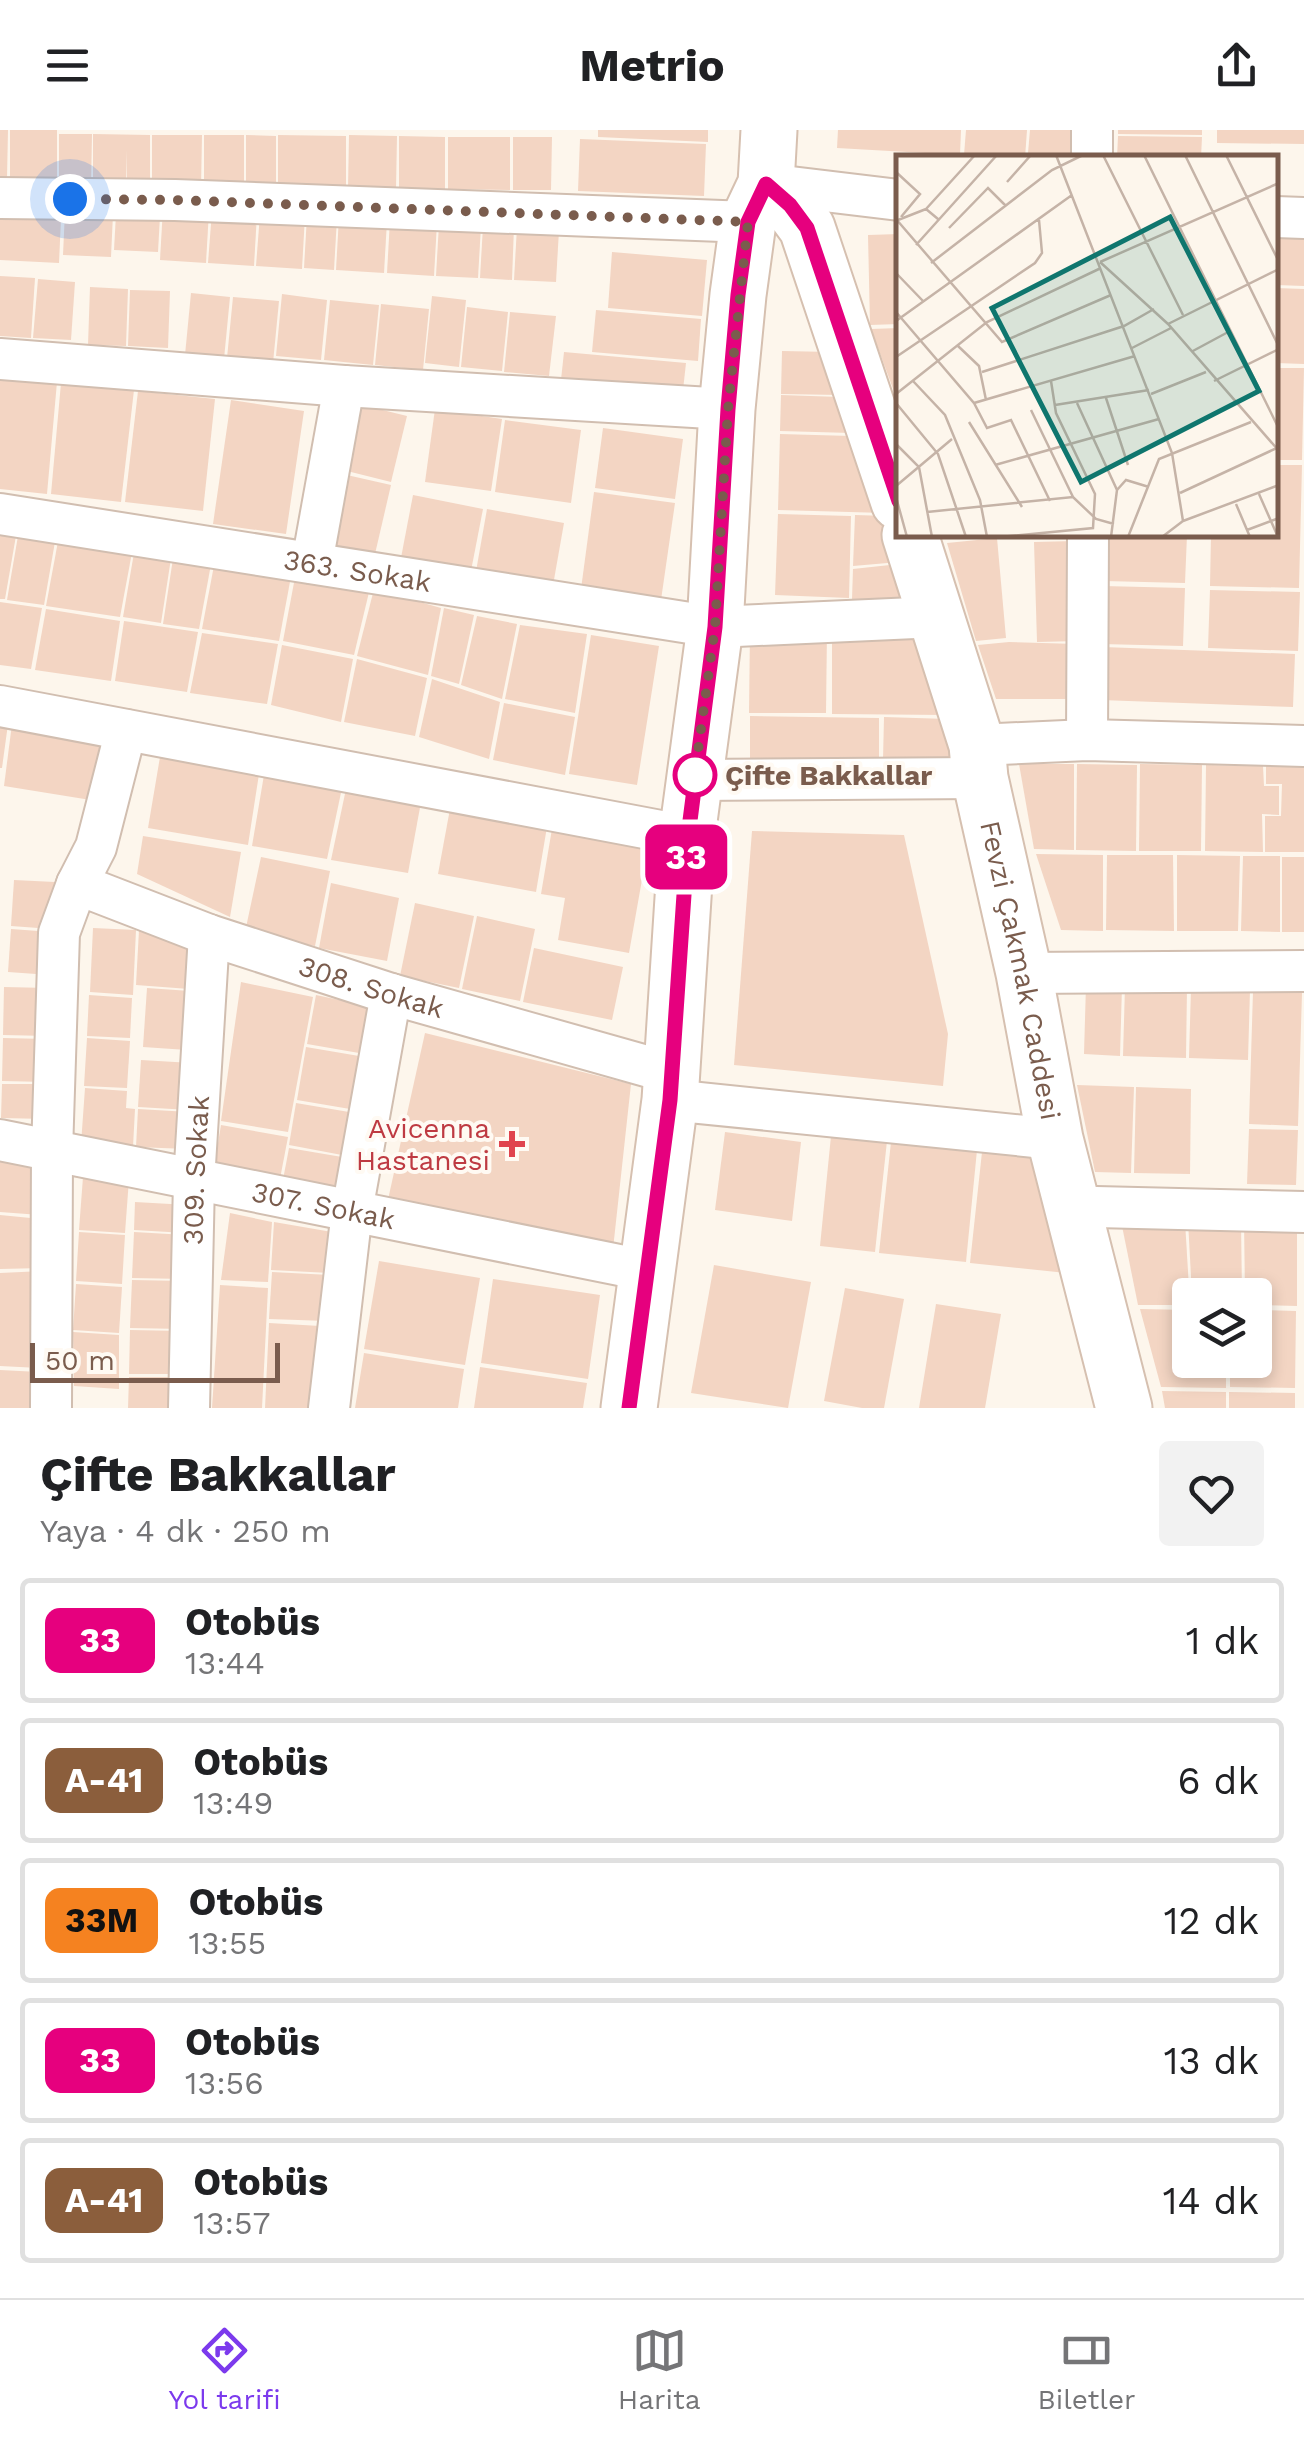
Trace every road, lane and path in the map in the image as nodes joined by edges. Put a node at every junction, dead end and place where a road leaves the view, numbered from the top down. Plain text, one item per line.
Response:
1 (769, 130) edge
2 (0, 198) edge
3 (896, 200) edge
4 (756, 203) junction
5 (1279, 216) edge
6 (1304, 218) edge
7 (0, 359) edge
8 (344, 386) junction
9 (728, 409) junction
10 (896, 493) edge
11 (0, 514) edge
12 (911, 538) edge
13 (1088, 538) edge
14 (312, 564) junction
15 (937, 616) junction
16 (715, 627) junction
17 (0, 706) edge
18 (126, 730) junction
19 (1087, 740) junction
20 (1304, 746) edge
21 (979, 761) junction
22 (694, 780) junction
23 (688, 836) junction
24 (77, 884) junction
25 (209, 934) junction
26 (1304, 971) edge
27 (1024, 973) junction
28 (391, 994) junction
29 (671, 1086) junction
30 (1054, 1138) junction
31 (0, 1140) edge
32 (52, 1152) junction
33 (194, 1181) junction
34 (352, 1211) junction
35 (1072, 1212) junction
36 (1304, 1212) edge
37 (649, 1272) junction
38 (51, 1408) edge
39 (188, 1408) edge
40 (328, 1408) edge
41 (629, 1408) edge
42 (1124, 1408) edge

1 - 4 main road
2 - 4 street
3 - 4 street
4 - 9 main road
4 - 10 main road
5 - 6 street
7 - 8 street
8 - 9 street
8 - 14 street
9 - 16 main road
11 - 14 street, 363. Sokak
12 - 15 main road, Fevzi Çakmak Caddesi
13 - 19 street
14 - 16 street, 363. Sokak
15 - 16 street, 363. Sokak
15 - 21 main road, Fevzi Çakmak Caddesi
16 - 22 main road
17 - 18 street
18 - 23 street
18 - 24 street
19 - 20 street
19 - 21 street
21 - 22 street
21 - 27 main road, Fevzi Çakmak Caddesi
22 - 23 main road
23 - 29 main road
24 - 25 street, 308. Sokak
24 - 32 street
25 - 28 street, 308. Sokak
25 - 33 street, 309. Sokak
26 - 27 street
27 - 30 main road, Fevzi Çakmak Caddesi
28 - 29 street, 308. Sokak
28 - 34 street
29 - 30 street, 308. Sokak
29 - 37 main road
30 - 35 main road, Fevzi Çakmak Caddesi
31 - 32 street, 307. Sokak
32 - 33 street, 307. Sokak
32 - 38 street
33 - 34 street, 307. Sokak
33 - 39 street, 309. Sokak
34 - 37 street, 307. Sokak
34 - 40 street
35 - 36 street
35 - 42 main road, Fevzi Çakmak Caddesi
37 - 41 main road

